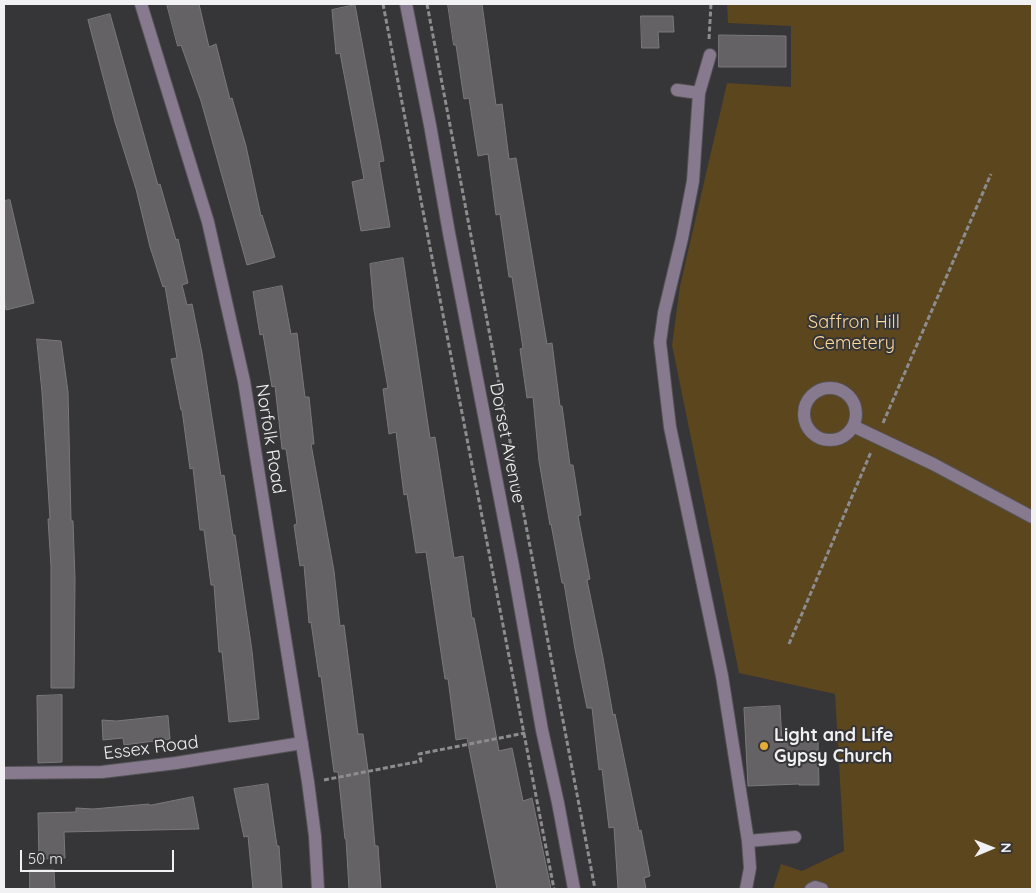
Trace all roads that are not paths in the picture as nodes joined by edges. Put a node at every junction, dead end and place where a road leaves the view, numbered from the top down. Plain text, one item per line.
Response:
1 (141, 4) edge
2 (406, 4) edge
3 (710, 55) road end
4 (677, 90) dead end
5 (699, 93) junction
6 (853, 426) junction
7 (1032, 517) edge
8 (302, 744) junction
9 (4, 773) edge
10 (796, 837) dead end
11 (748, 841) junction
12 (318, 889) edge
13 (574, 889) edge
14 (746, 889) edge
15 (811, 889) edge
16 (822, 889) edge

1 - 8 street, Norfolk Road
2 - 13 street, Dorset Avenue
3 - 5 street
4 - 5 street
5 - 11 street
6 - 6 street
6 - 7 street
8 - 9 street, Essex Road
8 - 12 street, Norfolk Road
10 - 11 street
11 - 14 street
15 - 16 street

